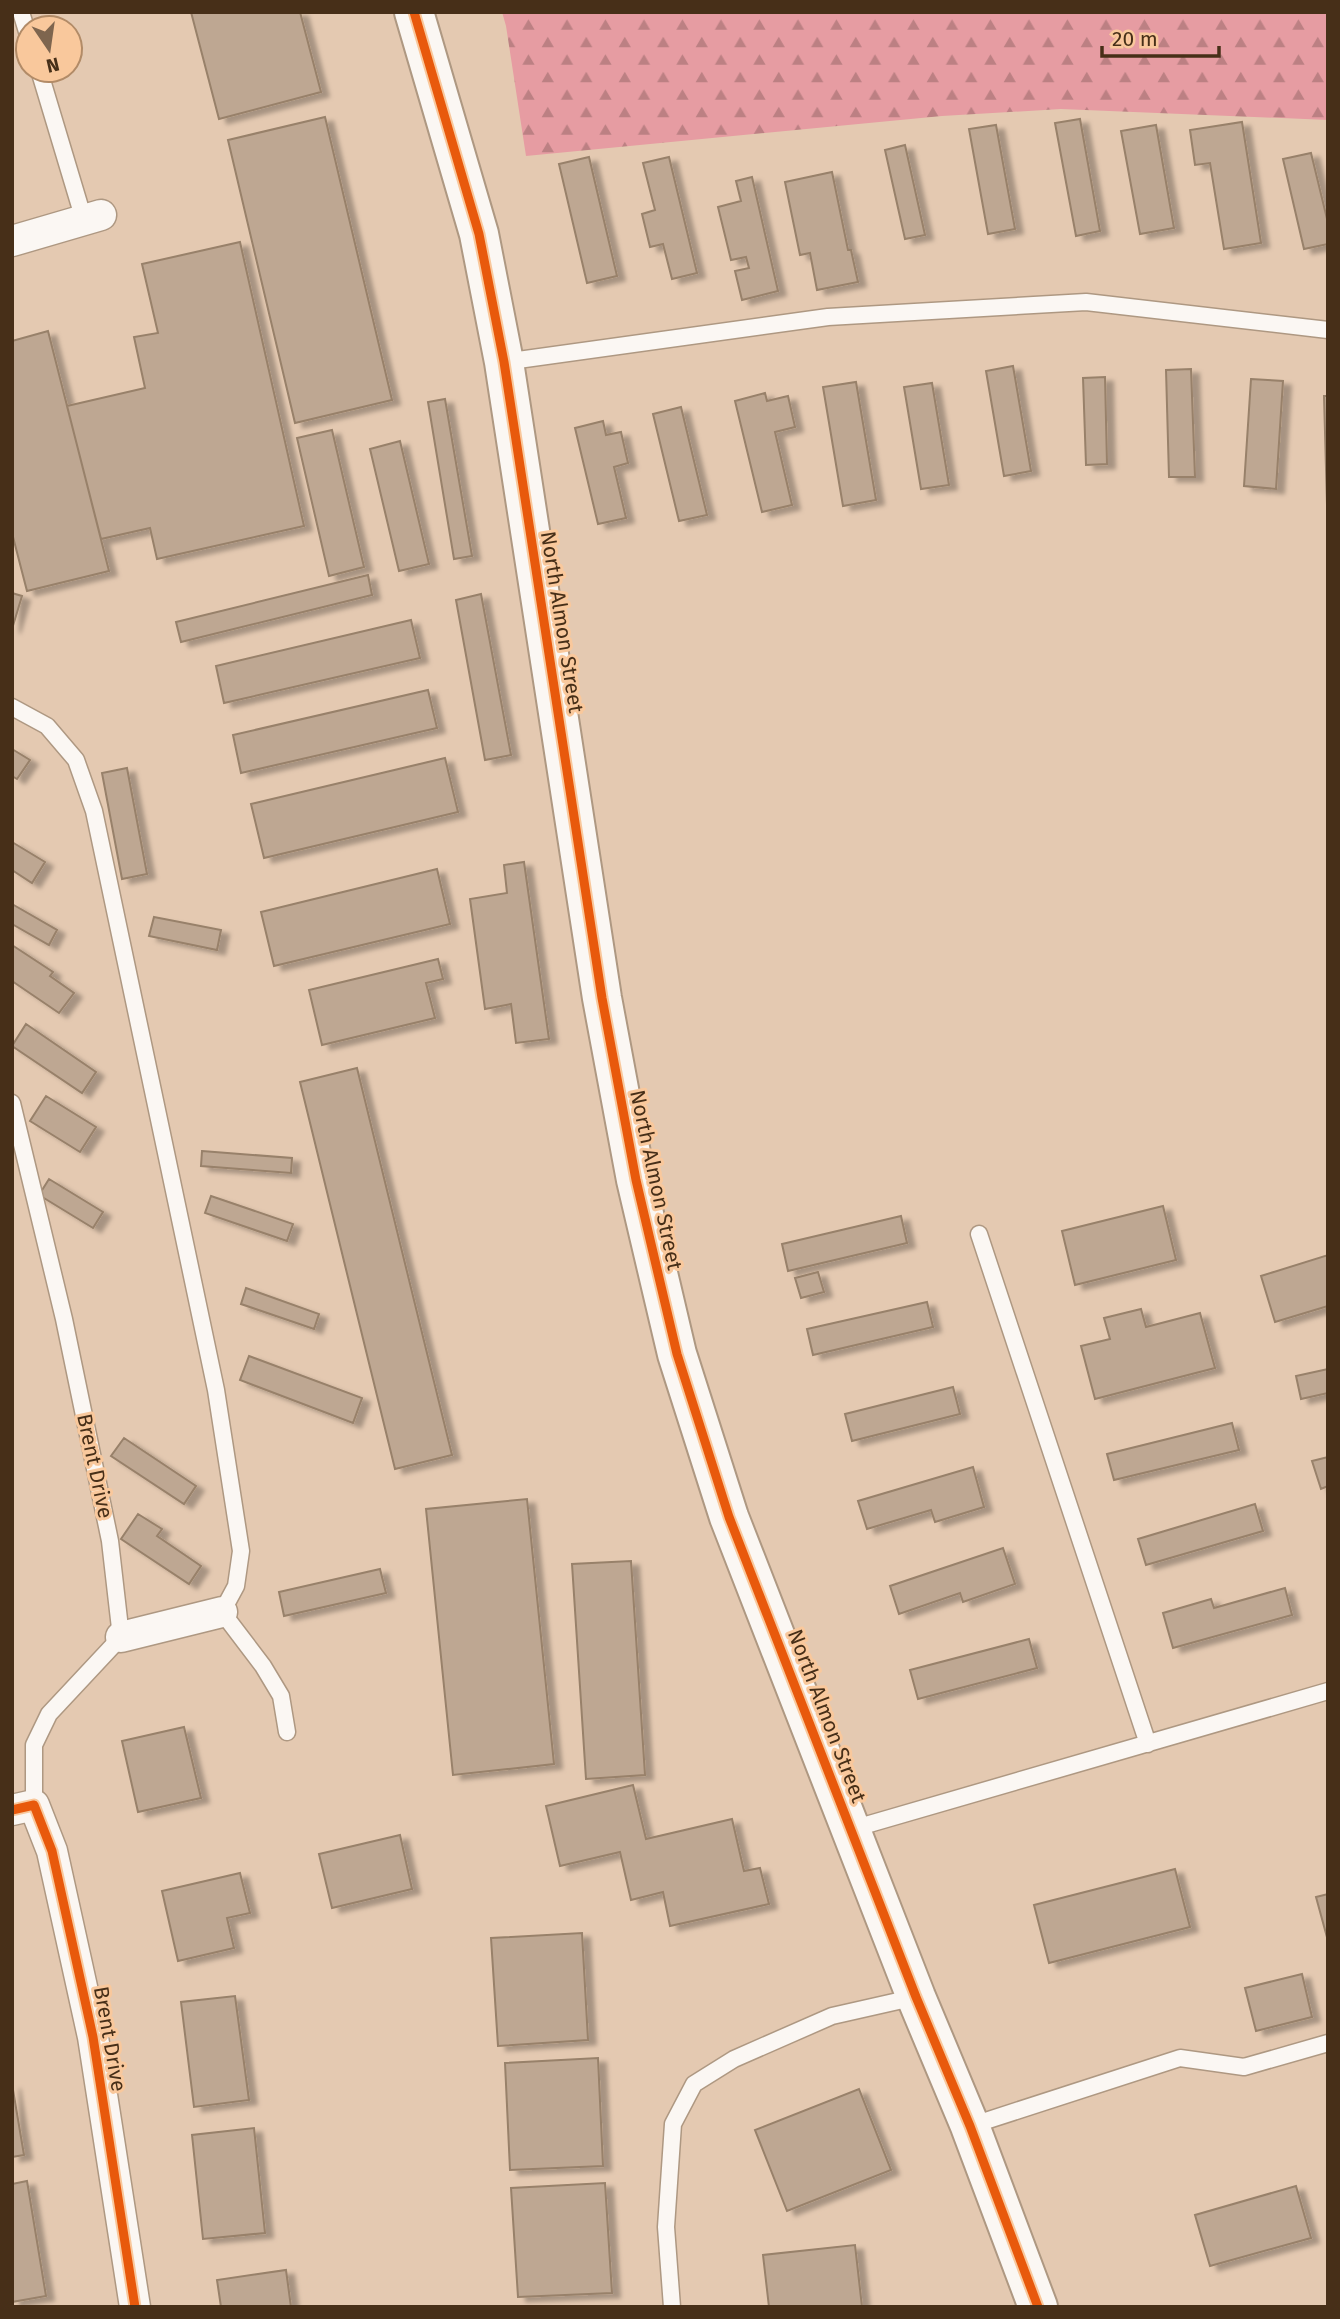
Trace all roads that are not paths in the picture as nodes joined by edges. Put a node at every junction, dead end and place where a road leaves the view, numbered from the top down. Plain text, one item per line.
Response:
1 (414, 12) edge
2 (44, 84) edge
3 (93, 217) joint
4 (12, 241) edge
5 (1328, 330) edge
6 (504, 362) junction
7 (12, 707) edge
8 (12, 1102) edge
9 (979, 1234) dead end
10 (222, 1612) junction
11 (121, 1637) junction
12 (1328, 1691) edge
13 (287, 1732) dead end
14 (1148, 1744) junction
15 (23, 1807) edge
16 (852, 1829) junction
17 (916, 1997) junction
18 (1328, 2043) edge
19 (970, 2126) junction
20 (135, 2307) edge
21 (672, 2307) edge
22 (1038, 2307) edge

1 - 6 street, North Almon Street
2 - 3 lane
3 - 4 street
5 - 6 lane
6 - 16 street, North Almon Street
7 - 10 lane
8 - 11 lane, Brent Drive
9 - 14 lane
10 - 11 street
10 - 13 lane
11 - 15 lane, Brent Drive
12 - 14 lane
14 - 16 lane
15 - 20 street, Brent Drive
16 - 17 street, North Almon Street
17 - 19 street, North Almon Street
17 - 21 lane
18 - 19 lane
19 - 22 street, North Almon Street

